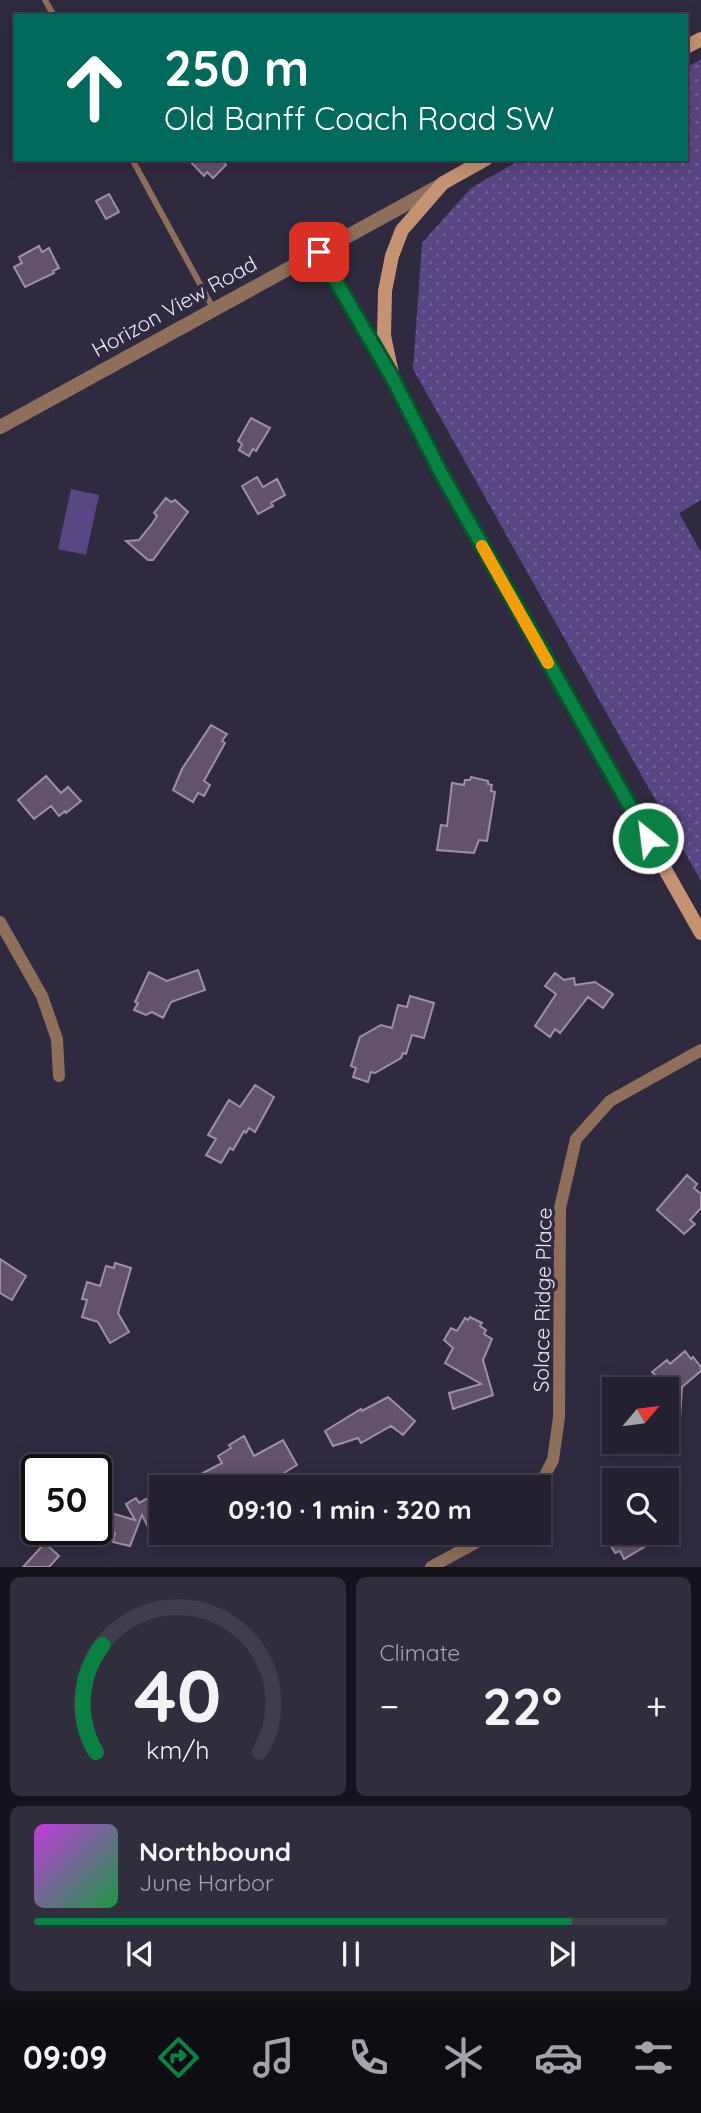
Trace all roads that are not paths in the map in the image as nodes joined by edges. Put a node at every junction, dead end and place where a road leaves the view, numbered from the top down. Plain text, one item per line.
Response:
1 (133, 161) edge
2 (482, 161) edge
3 (443, 183) junction
4 (319, 252) junction
5 (213, 308) junction
6 (393, 379) junction
7 (0, 426) edge
8 (0, 922) edge
9 (701, 933) edge
10 (701, 1050) edge
11 (59, 1076) dead end
12 (545, 1475) edge
13 (471, 1545) edge
14 (431, 1567) edge

1 - 5 lane
2 - 3 main road
3 - 4 street, Horizon View Road
3 - 6 main road
4 - 5 street, Horizon View Road
4 - 6 street
5 - 7 street, Horizon View Road
6 - 9 main road
8 - 11 street
10 - 12 street, Solace Ridge Place
13 - 14 street

